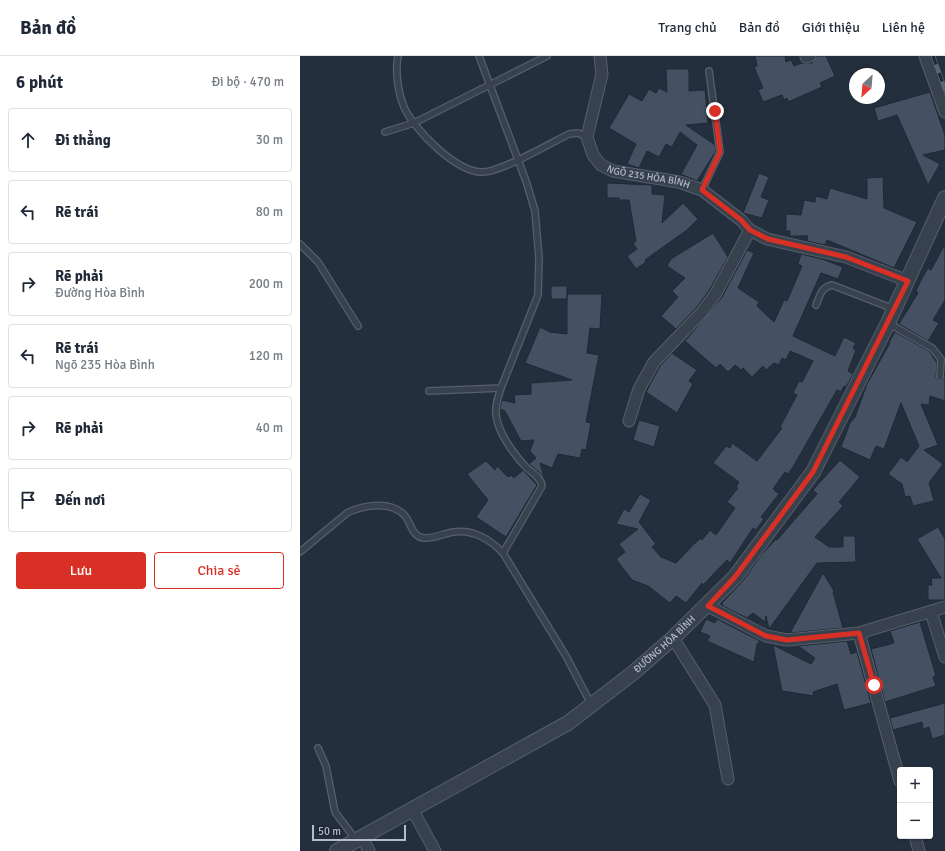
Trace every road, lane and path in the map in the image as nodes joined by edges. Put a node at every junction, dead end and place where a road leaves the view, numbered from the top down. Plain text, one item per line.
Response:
1 (398, 56) edge
2 (479, 56) edge
3 (547, 56) edge
4 (600, 56) edge
5 (925, 56) edge
6 (709, 71) dead end
7 (490, 85) junction
8 (945, 112) edge
9 (414, 123) junction
10 (385, 132) dead end
11 (587, 137) junction
12 (518, 159) junction
13 (702, 190) junction
14 (945, 198) edge
15 (750, 230) junction
16 (300, 244) edge
17 (908, 281) junction
18 (816, 305) dead end
19 (894, 309) junction
20 (888, 323) junction
21 (358, 326) dead end
22 (940, 377) dead end
23 (501, 388) junction
24 (429, 391) dead end
25 (629, 421) dead end
26 (300, 552) edge
27 (503, 553) junction
28 (708, 606) junction
29 (945, 607) edge
30 (931, 612) junction
31 (859, 633) junction
32 (673, 638) junction
33 (945, 657) edge
34 (592, 705) junction
35 (318, 748) dead end
36 (897, 769) edge
37 (728, 779) dead end
38 (412, 809) junction
39 (359, 839) junction
40 (916, 839) edge
41 (337, 851) edge
42 (370, 851) edge
43 (435, 851) edge
44 (919, 851) edge

1 - 9 lane
2 - 7 lane
3 - 7 lane
4 - 11 street
5 - 8 street
6 - 13 lane
7 - 9 lane
7 - 12 lane
9 - 10 lane
9 - 12 lane
11 - 12 lane
11 - 13 street, NGÕ 235 HÒA BÌNH
12 - 23 lane
13 - 15 street, NGÕ 235 HÒA BÌNH
14 - 17 street, ĐƯỜNG HÒA BÌNH
15 - 17 street, NGÕ 235 HÒA BÌNH
15 - 25 street
16 - 21 lane
17 - 19 street, ĐƯỜNG HÒA BÌNH
18 - 19 lane
19 - 20 street, ĐƯỜNG HÒA BÌNH
20 - 22 lane
20 - 28 street, ĐƯỜNG HÒA BÌNH
23 - 24 lane
23 - 27 lane
26 - 27 lane
27 - 34 lane
28 - 31 street
28 - 32 street, ĐƯỜNG HÒA BÌNH
29 - 30 street
30 - 31 street
30 - 33 street
31 - 36 street
32 - 34 street, ĐƯỜNG HÒA BÌNH
32 - 37 street
34 - 38 street, ĐƯỜNG HÒA BÌNH
35 - 39 lane
38 - 39 street, ĐƯỜNG HÒA BÌNH
38 - 43 street
39 - 41 street, ĐƯỜNG HÒA BÌNH
39 - 42 street
40 - 44 street

